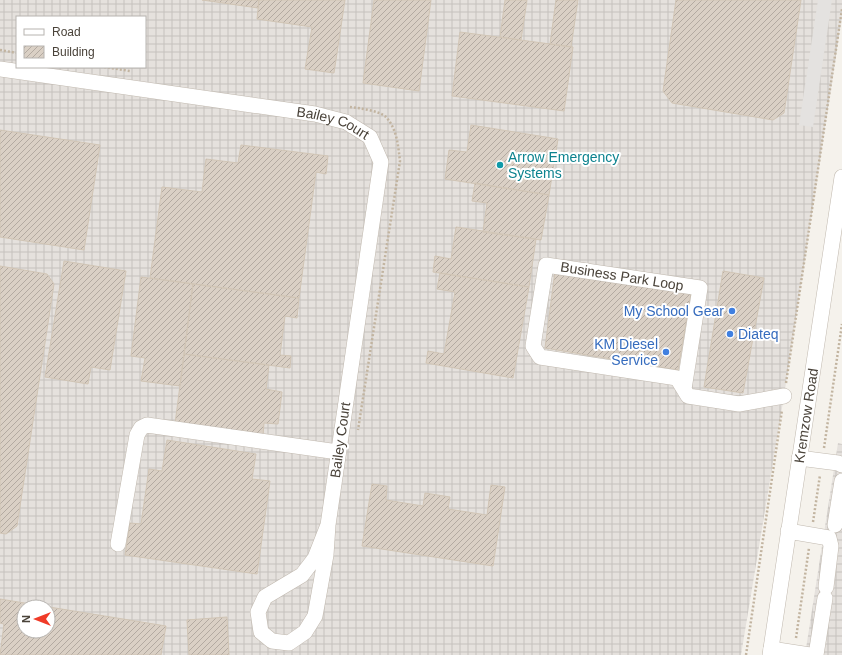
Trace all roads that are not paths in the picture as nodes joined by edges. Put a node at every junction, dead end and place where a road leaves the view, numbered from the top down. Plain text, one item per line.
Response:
1 (0, 69) edge
2 (842, 177) edge
3 (837, 242) edge
4 (684, 389) junction
5 (784, 396) road end
6 (338, 452) junction
7 (800, 458) junction
8 (842, 465) edge
9 (842, 480) edge
10 (328, 525) junction
11 (835, 525) dead end
12 (788, 531) junction
13 (118, 544) dead end
14 (770, 652) edge
15 (810, 655) edge
16 (816, 655) edge

1 - 6 street, Bailey Court
2 - 3 street, Kremzow Road
3 - 7 street, Kremzow Road
4 - 4 street, Business Park Loop
4 - 5 street, Business Park Loop
6 - 10 street, Bailey Court
6 - 13 street
7 - 8 street
7 - 12 street, Kremzow Road
9 - 11 street
10 - 10 street, Bailey Court
12 - 14 street, Kremzow Road
12 - 16 street
14 - 15 street

